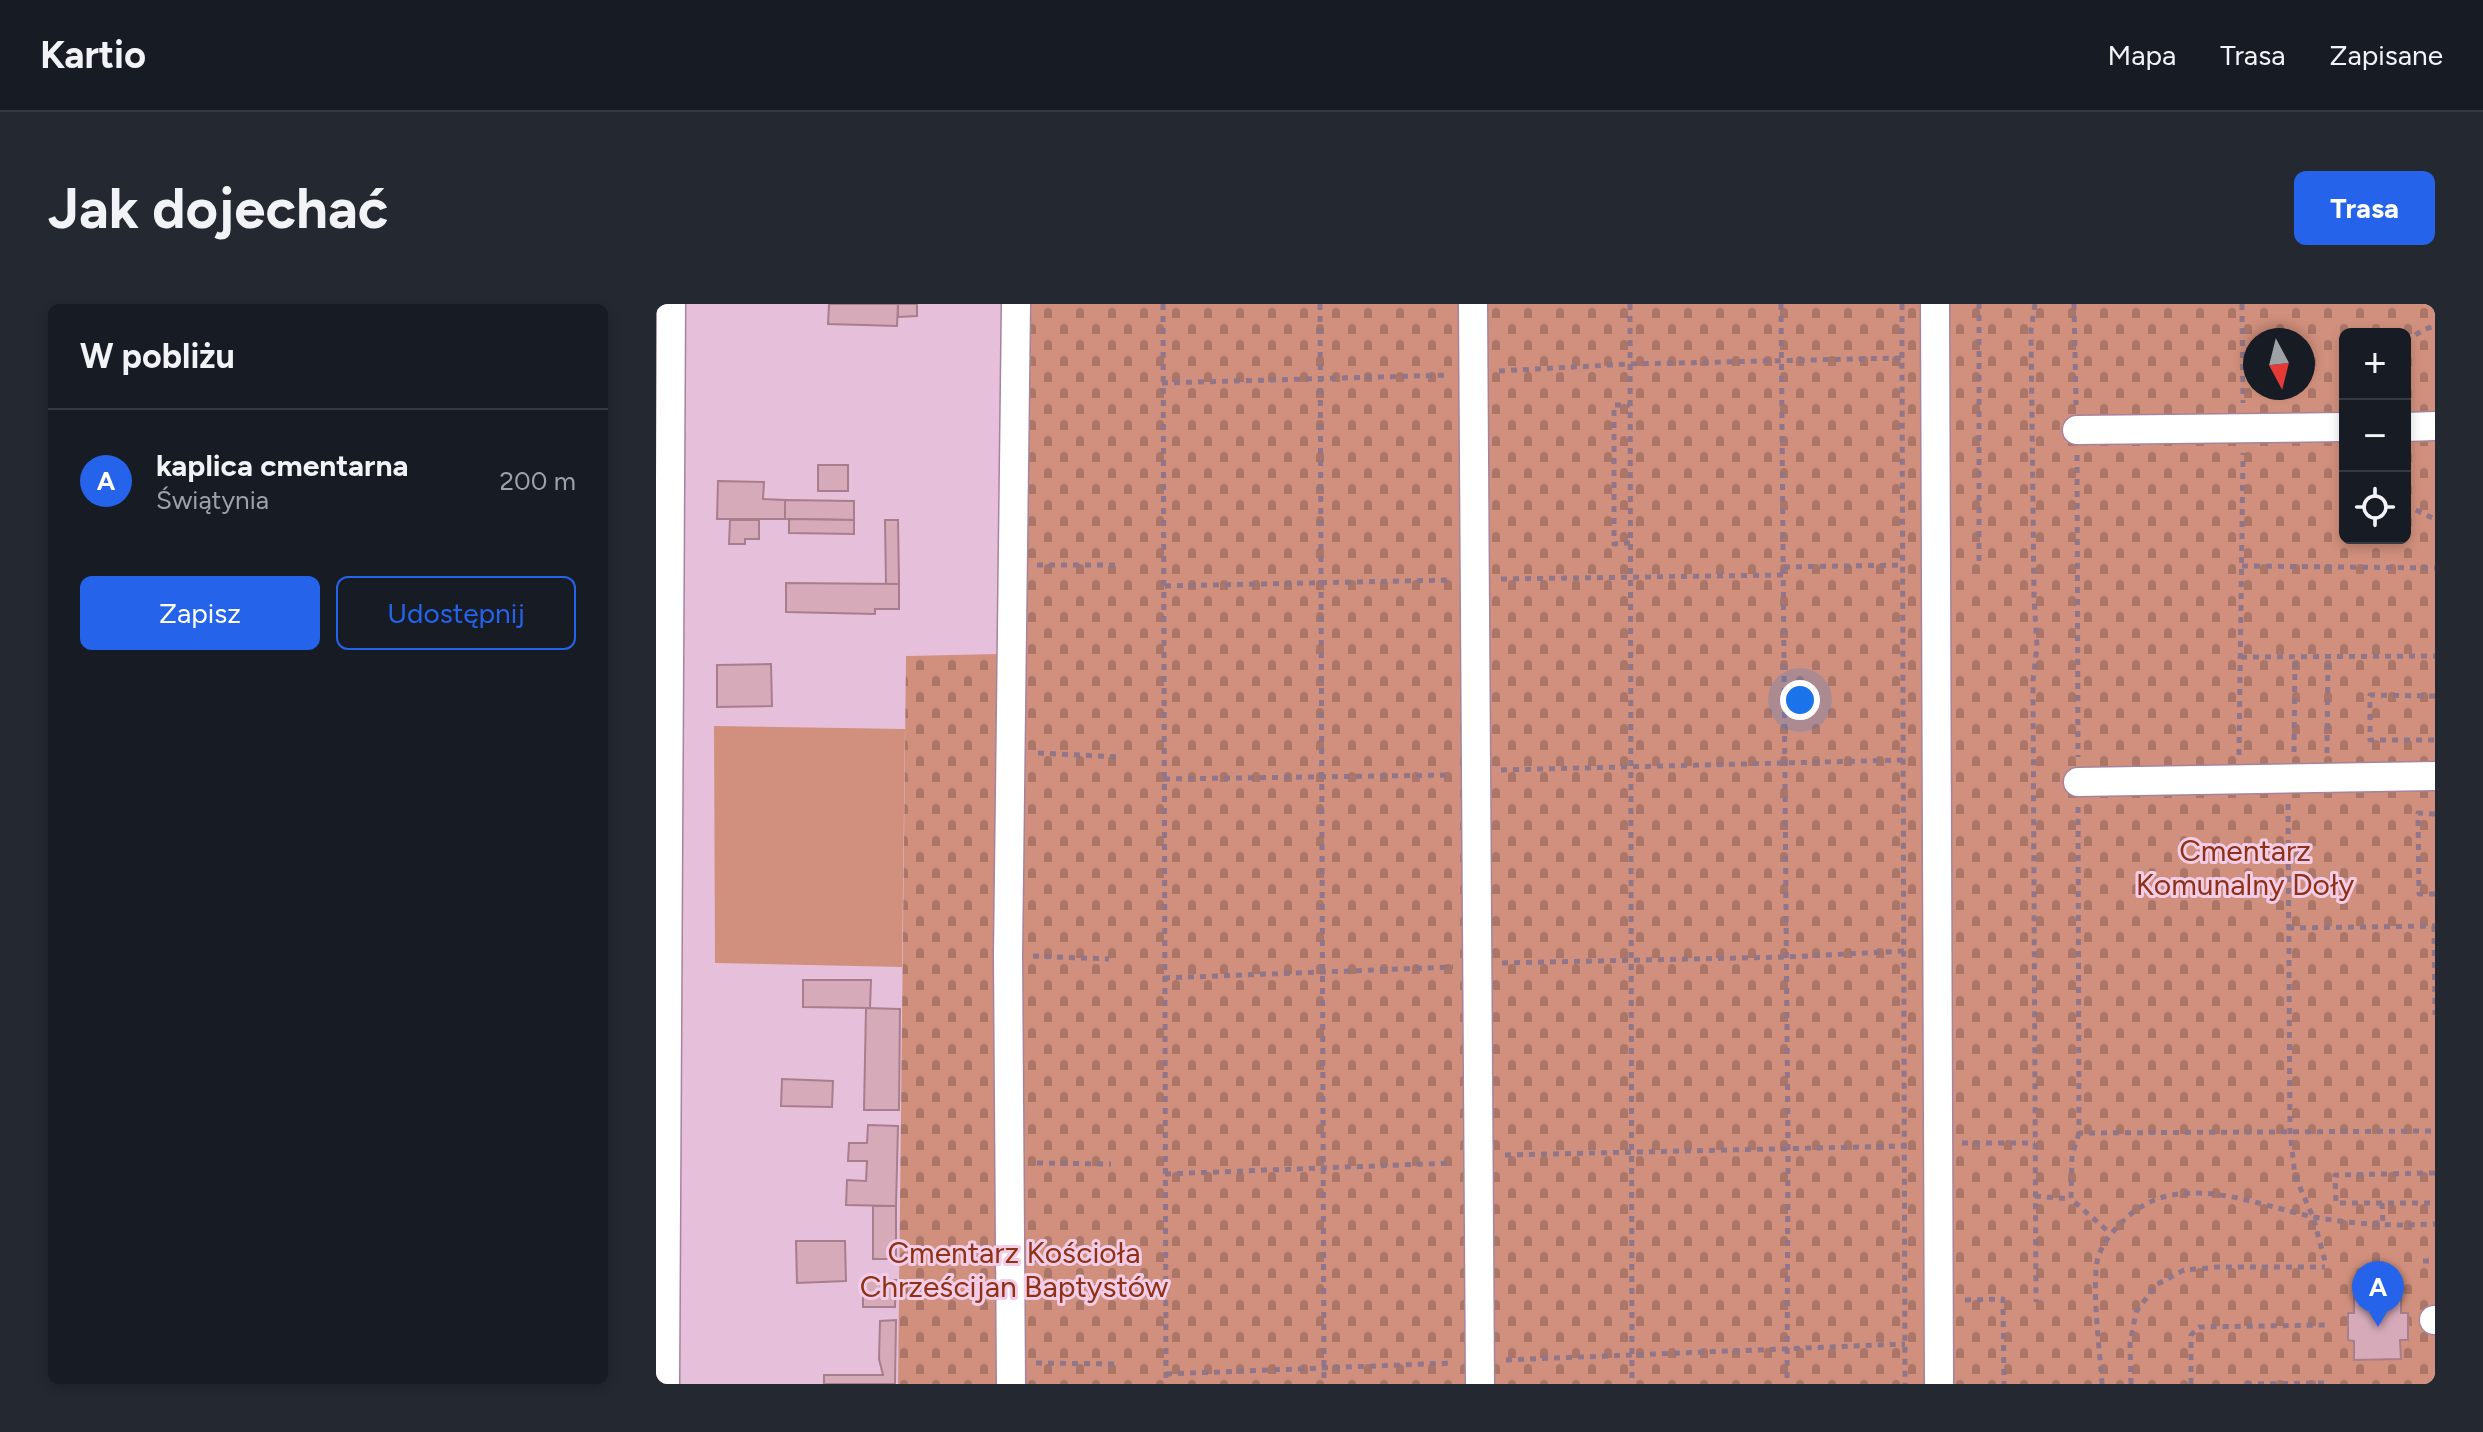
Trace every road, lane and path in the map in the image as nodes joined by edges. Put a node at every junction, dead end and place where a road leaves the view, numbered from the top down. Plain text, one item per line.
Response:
1 (671, 304) edge
2 (1016, 304) edge
3 (1163, 304) edge
4 (1320, 304) edge
5 (1473, 304) edge
6 (1630, 304) edge
7 (1781, 304) edge
8 (1902, 304) edge
9 (1935, 304) edge
10 (1979, 304) edge
11 (2035, 304) edge
12 (2074, 304) edge
13 (2242, 304) edge
14 (2435, 326) edge
15 (2411, 338) edge
16 (1902, 358) junction
17 (1782, 362) junction
18 (1630, 364) junction
19 (1473, 373) junction
20 (1320, 380) junction
21 (1162, 383) junction
22 (1630, 405) junction
23 (2435, 426) edge
24 (2339, 427) edge
25 (2411, 427) edge
26 (2243, 428) junction
27 (2077, 430) junction
28 (2411, 508) edge
29 (2435, 519) edge
30 (1630, 543) junction
31 (1979, 561) dead end
32 (1012, 565) junction
33 (1117, 565) dead end
34 (1904, 565) junction
35 (2242, 566) junction
36 (1784, 567) junction
37 (2435, 568) edge
38 (2328, 656) junction
39 (2435, 656) edge
40 (2241, 657) junction
41 (2295, 657) junction
42 (2435, 696) edge
43 (2435, 740) edge
44 (1009, 752) junction
45 (1119, 757) dead end
46 (1903, 760) junction
47 (1785, 762) junction
48 (1631, 767) junction
49 (1476, 773) junction
50 (2435, 776) edge
51 (1321, 777) junction
52 (2327, 778) junction
53 (1164, 779) junction
54 (2291, 779) junction
55 (2239, 780) junction
56 (2078, 782) junction
57 (2435, 814) edge
58 (2435, 894) edge
59 (2435, 926) edge
60 (2288, 928) junction
61 (1905, 951) junction
62 (1008, 956) junction
63 (1786, 957) junction
64 (1632, 958) junction
65 (1109, 959) dead end
66 (1477, 964) junction
67 (1321, 972) junction
68 (1164, 978) junction
69 (2435, 1015) edge
70 (2435, 1131) edge
71 (2290, 1132) junction
72 (2079, 1133) junction
73 (1937, 1143) junction
74 (2035, 1143) junction
75 (1905, 1146) junction
76 (1788, 1149) junction
77 (1633, 1153) junction
78 (1478, 1159) junction
79 (1008, 1162) junction
80 (1111, 1164) dead end
81 (1323, 1168) junction
82 (2435, 1173) edge
83 (1165, 1174) junction
84 (2035, 1196) junction
85 (2071, 1199) junction
86 (2382, 1203) junction
87 (2435, 1203) edge
88 (2313, 1217) junction
89 (2435, 1224) edge
90 (2383, 1227) junction
91 (2110, 1233) junction
92 (2423, 1261) dead end
93 (2435, 1261) edge
94 (1947, 1299) junction
95 (2036, 1302) dead end
96 (2325, 1325) dead end
97 (1905, 1344) junction
98 (1787, 1350) junction
99 (1631, 1354) junction
100 (1116, 1364) dead end
101 (1324, 1367) junction
102 (1011, 1373) edge
103 (1480, 1373) edge
104 (1166, 1374) junction
105 (2325, 1383) edge
106 (665, 1384) edge
107 (1166, 1384) edge
108 (1324, 1384) edge
109 (1632, 1384) edge
110 (1787, 1384) edge
111 (1905, 1384) edge
112 (1939, 1384) edge
113 (2004, 1384) edge
114 (2102, 1384) edge
115 (2131, 1384) edge
116 (2191, 1384) edge
117 (2246, 1384) edge

1 - 106 street
2 - 32 street
3 - 21 path
4 - 20 path
5 - 19 street
6 - 18 path
7 - 17 path
8 - 16 path
9 - 73 street
10 - 31 path
11 - 74 path
12 - 27 path
13 - 26 path
14 - 15 path
16 - 17 path
16 - 34 path
17 - 18 path
17 - 36 path
18 - 19 path
18 - 22 path
19 - 20 path
19 - 49 street
20 - 21 path
20 - 51 path
21 - 53 path
22 - 30 path
22 - 30 path
23 - 25 street
24 - 26 street
26 - 27 street
26 - 35 path
27 - 56 path
28 - 29 path
30 - 48 path
32 - 33 path
32 - 44 street
34 - 36 path
34 - 46 path
35 - 37 path
35 - 40 path
36 - 47 path
38 - 39 path
38 - 41 path
38 - 52 path
40 - 41 path
40 - 55 path
41 - 54 path
42 - 43 path
44 - 45 path
44 - 62 street
46 - 47 path
46 - 61 path
47 - 48 path
47 - 63 path
48 - 49 path
48 - 64 path
49 - 51 path
49 - 66 street
50 - 52 street
51 - 53 path
51 - 67 path
52 - 54 street
53 - 68 path
54 - 55 street
54 - 60 path
55 - 56 street
56 - 72 path
57 - 58 path
59 - 60 path
59 - 69 path
60 - 71 path
61 - 63 path
61 - 75 path
62 - 65 path
62 - 79 street
63 - 64 path
63 - 76 path
64 - 66 path
64 - 77 path
66 - 67 path
66 - 78 street
67 - 68 path
67 - 81 path
68 - 83 path
70 - 71 path
71 - 72 path
71 - 88 path
72 - 85 path
73 - 74 path
73 - 94 street
74 - 84 path
75 - 76 path
75 - 97 path
76 - 77 path
76 - 98 path
77 - 78 path
77 - 99 path
78 - 81 path
78 - 103 street
79 - 80 path
79 - 102 street
81 - 83 path
81 - 101 path
82 - 86 path
83 - 104 path
84 - 85 path
84 - 95 path
85 - 91 path
86 - 87 path
86 - 90 path
88 - 90 path
88 - 91 path
88 - 115 path
89 - 90 path
91 - 114 path
92 - 93 path
94 - 112 street
94 - 113 path
96 - 116 path
97 - 98 path
97 - 111 path
98 - 99 path
98 - 110 path
99 - 103 path
99 - 109 path
100 - 102 path
101 - 103 path
101 - 104 path
101 - 108 path
104 - 107 path
105 - 117 path

